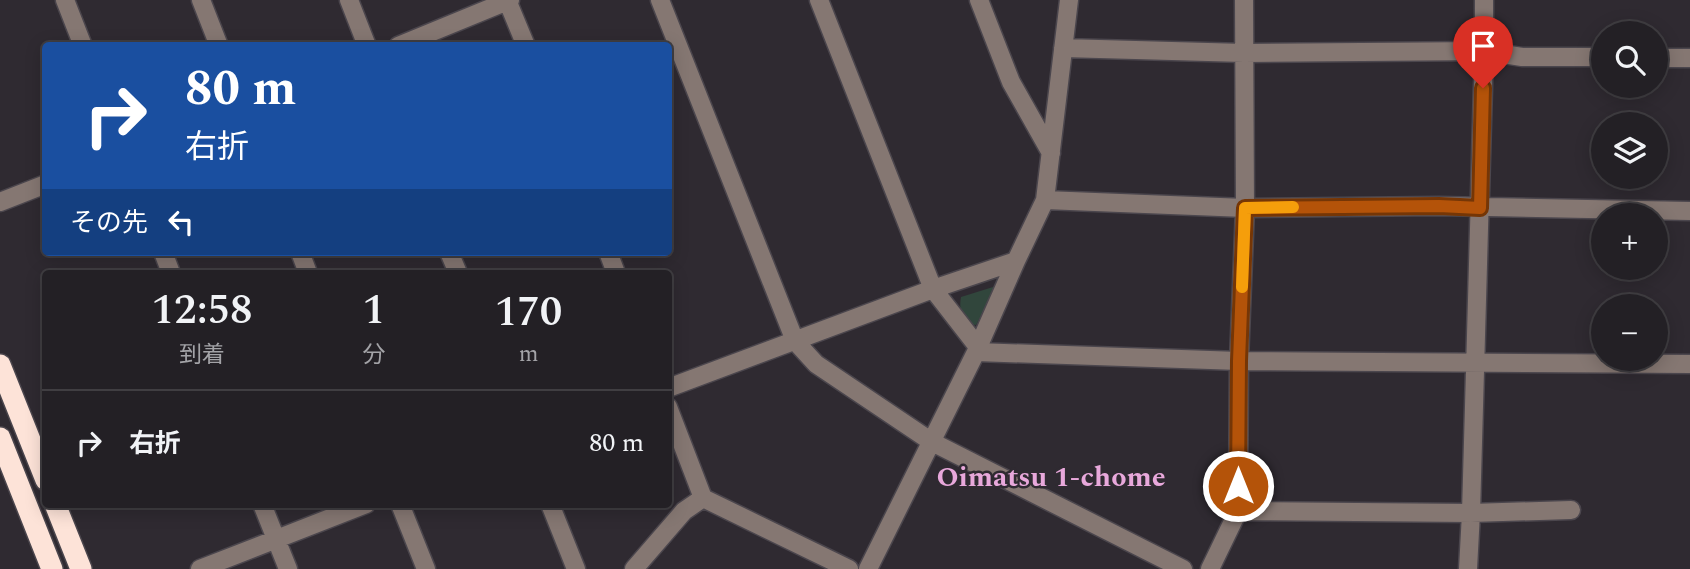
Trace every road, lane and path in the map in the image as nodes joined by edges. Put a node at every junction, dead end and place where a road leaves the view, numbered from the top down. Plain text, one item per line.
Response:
1 (65, 0) edge
2 (201, 0) edge
3 (349, 0) edge
4 (508, 0) edge
5 (660, 0) edge
6 (819, 0) edge
7 (979, 0) edge
8 (1069, 0) edge
9 (1244, 0) edge
10 (1484, 0) edge
11 (81, 42) edge
12 (217, 42) edge
13 (365, 42) edge
14 (408, 42) edge
15 (524, 42) edge
16 (1063, 48) junction
17 (1484, 51) junction
18 (1244, 53) junction
19 (1591, 57) edge
20 (1668, 58) edge
21 (1690, 58) edge
22 (1051, 153) junction
23 (42, 186) edge
24 (1045, 200) junction
25 (0, 202) edge
26 (1245, 208) junction
27 (1480, 208) junction
28 (1690, 211) edge
29 (1016, 261) junction
30 (933, 289) junction
31 (795, 341) junction
32 (977, 350) junction
33 (1239, 361) junction
34 (1475, 361) junction
35 (1690, 364) edge
36 (0, 365) edge
37 (672, 387) edge
38 (672, 417) edge
39 (0, 438) edge
40 (932, 442) junction
41 (42, 470) edge
42 (703, 498) junction
43 (57, 508) edge
44 (264, 508) edge
45 (355, 508) edge
46 (402, 508) edge
47 (552, 508) edge
48 (1572, 510) dead end
49 (1238, 511) junction
50 (1471, 513) junction
51 (276, 538) junction
52 (52, 569) edge
53 (80, 569) edge
54 (200, 569) edge
55 (288, 569) edge
56 (426, 569) edge
57 (576, 569) edge
58 (634, 569) edge
59 (849, 569) edge
60 (867, 569) edge
61 (1183, 569) edge
62 (1210, 569) edge
63 (1468, 569) edge

1 - 11 street
2 - 12 street
3 - 13 street
4 - 14 street
4 - 15 street
5 - 31 street
6 - 30 street
7 - 22 street
8 - 16 street
9 - 18 street
10 - 17 street
16 - 18 street
16 - 22 street
17 - 18 street
17 - 19 street
17 - 27 street
18 - 26 street
20 - 21 street
22 - 24 street
23 - 25 street
24 - 26 street
24 - 29 street
26 - 27 street
26 - 33 street
27 - 28 street
27 - 34 street
29 - 30 street
29 - 32 street
30 - 31 street
30 - 32 street
31 - 37 street
31 - 40 street
32 - 33 street
32 - 40 street
33 - 34 street
33 - 49 street
34 - 35 street
34 - 50 street
36 - 41 highway
38 - 42 street
39 - 52 highway
40 - 60 street
40 - 61 street
42 - 58 street
42 - 59 street
43 - 53 highway
44 - 51 street
45 - 51 street
46 - 56 street
47 - 57 street
48 - 50 street
49 - 50 street
49 - 62 street
50 - 63 street
51 - 54 street
51 - 55 street

